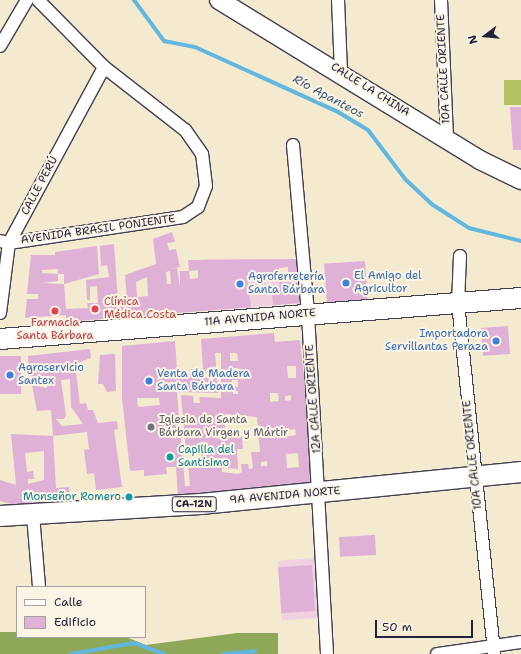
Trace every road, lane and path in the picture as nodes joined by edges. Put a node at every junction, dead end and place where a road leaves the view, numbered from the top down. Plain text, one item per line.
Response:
1 (27, 0) edge
2 (38, 0) edge
3 (219, 0) edge
4 (338, 0) edge
5 (441, 0) edge
6 (0, 46) edge
7 (104, 67) junction
8 (341, 73) junction
9 (447, 137) junction
10 (293, 145) dead end
11 (521, 180) edge
12 (4, 242) edge
13 (460, 256) dead end
14 (521, 298) edge
15 (458, 303) junction
16 (0, 313) edge
17 (308, 314) junction
18 (0, 339) edge
19 (521, 472) edge
20 (475, 476) junction
21 (320, 493) junction
22 (33, 515) junction
23 (0, 516) edge
24 (39, 586) edge
25 (521, 642) edge
26 (494, 649) edge
27 (327, 654) edge
28 (437, 654) edge

1 - 6 street
2 - 7 street, AVENIDA BRASIL PONIENTE
3 - 8 main road, CALLE LA CHINA
4 - 8 street
5 - 9 street, 10A CALLE ORIENTE
7 - 12 street, CALLE PERÚ
7 - 12 street, AVENIDA BRASIL PONIENTE
8 - 9 main road, CALLE LA CHINA
9 - 11 main road, CALLE LA CHINA
10 - 17 street, 12A CALLE ORIENTE
12 - 16 street, CALLE PERÚ
13 - 15 street, 10A CALLE ORIENTE
14 - 15 main road, 11A AVENIDA NORTE
15 - 17 main road, 11A AVENIDA NORTE
15 - 20 street, 10A CALLE ORIENTE
17 - 18 main road, 11A AVENIDA NORTE
17 - 21 street, 12A CALLE ORIENTE
19 - 20 main road, 9A AVENIDA NORTE
20 - 21 main road, 9A AVENIDA NORTE
20 - 26 street, 10A CALLE ORIENTE
21 - 22 main road, 9A AVENIDA NORTE / CA-12N
21 - 27 street, 12A CALLE ORIENTE
22 - 23 main road, 9A AVENIDA NORTE / CA-12N
22 - 24 street
25 - 26 street
26 - 28 street

